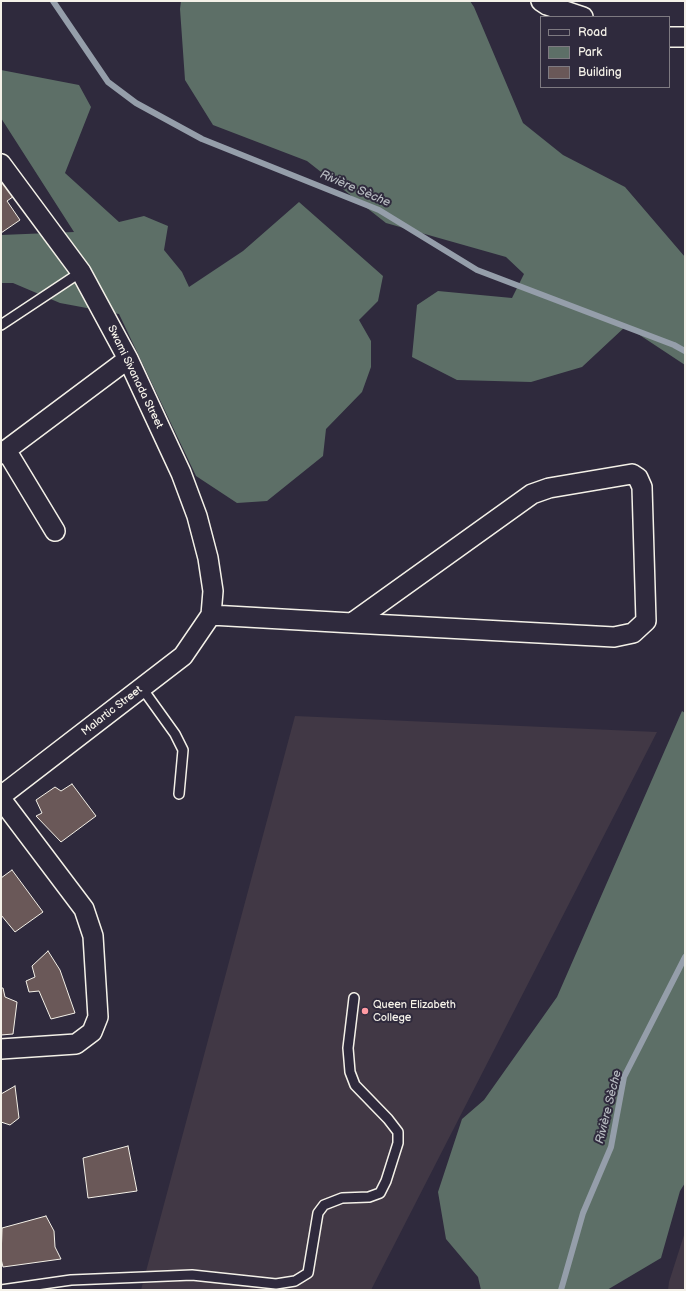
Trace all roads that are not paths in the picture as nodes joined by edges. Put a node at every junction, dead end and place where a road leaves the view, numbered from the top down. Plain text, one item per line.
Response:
1 (541, 1) edge
2 (580, 16) edge
3 (670, 37) edge
4 (685, 38) edge
5 (1, 164) edge
6 (81, 272) junction
7 (1, 325) edge
8 (128, 359) junction
9 (3, 452) edge
10 (55, 531) dead end
11 (211, 615) junction
12 (352, 623) junction
13 (142, 688) junction
14 (179, 794) dead end
15 (1, 798) edge
16 (354, 998) dead end
17 (1, 1049) edge
18 (1, 1290) edge

1 - 2 street
3 - 4 street
5 - 6 street, Swami Sivanada Street
6 - 7 lane
6 - 8 street, Swami Sivanada Street
8 - 9 street
8 - 11 street, Swami Sivanada Street
9 - 10 street
11 - 12 street
11 - 13 street, Malartic Street
12 - 12 street
13 - 14 lane
13 - 15 street, Malartic Street
15 - 17 street
16 - 18 lane

